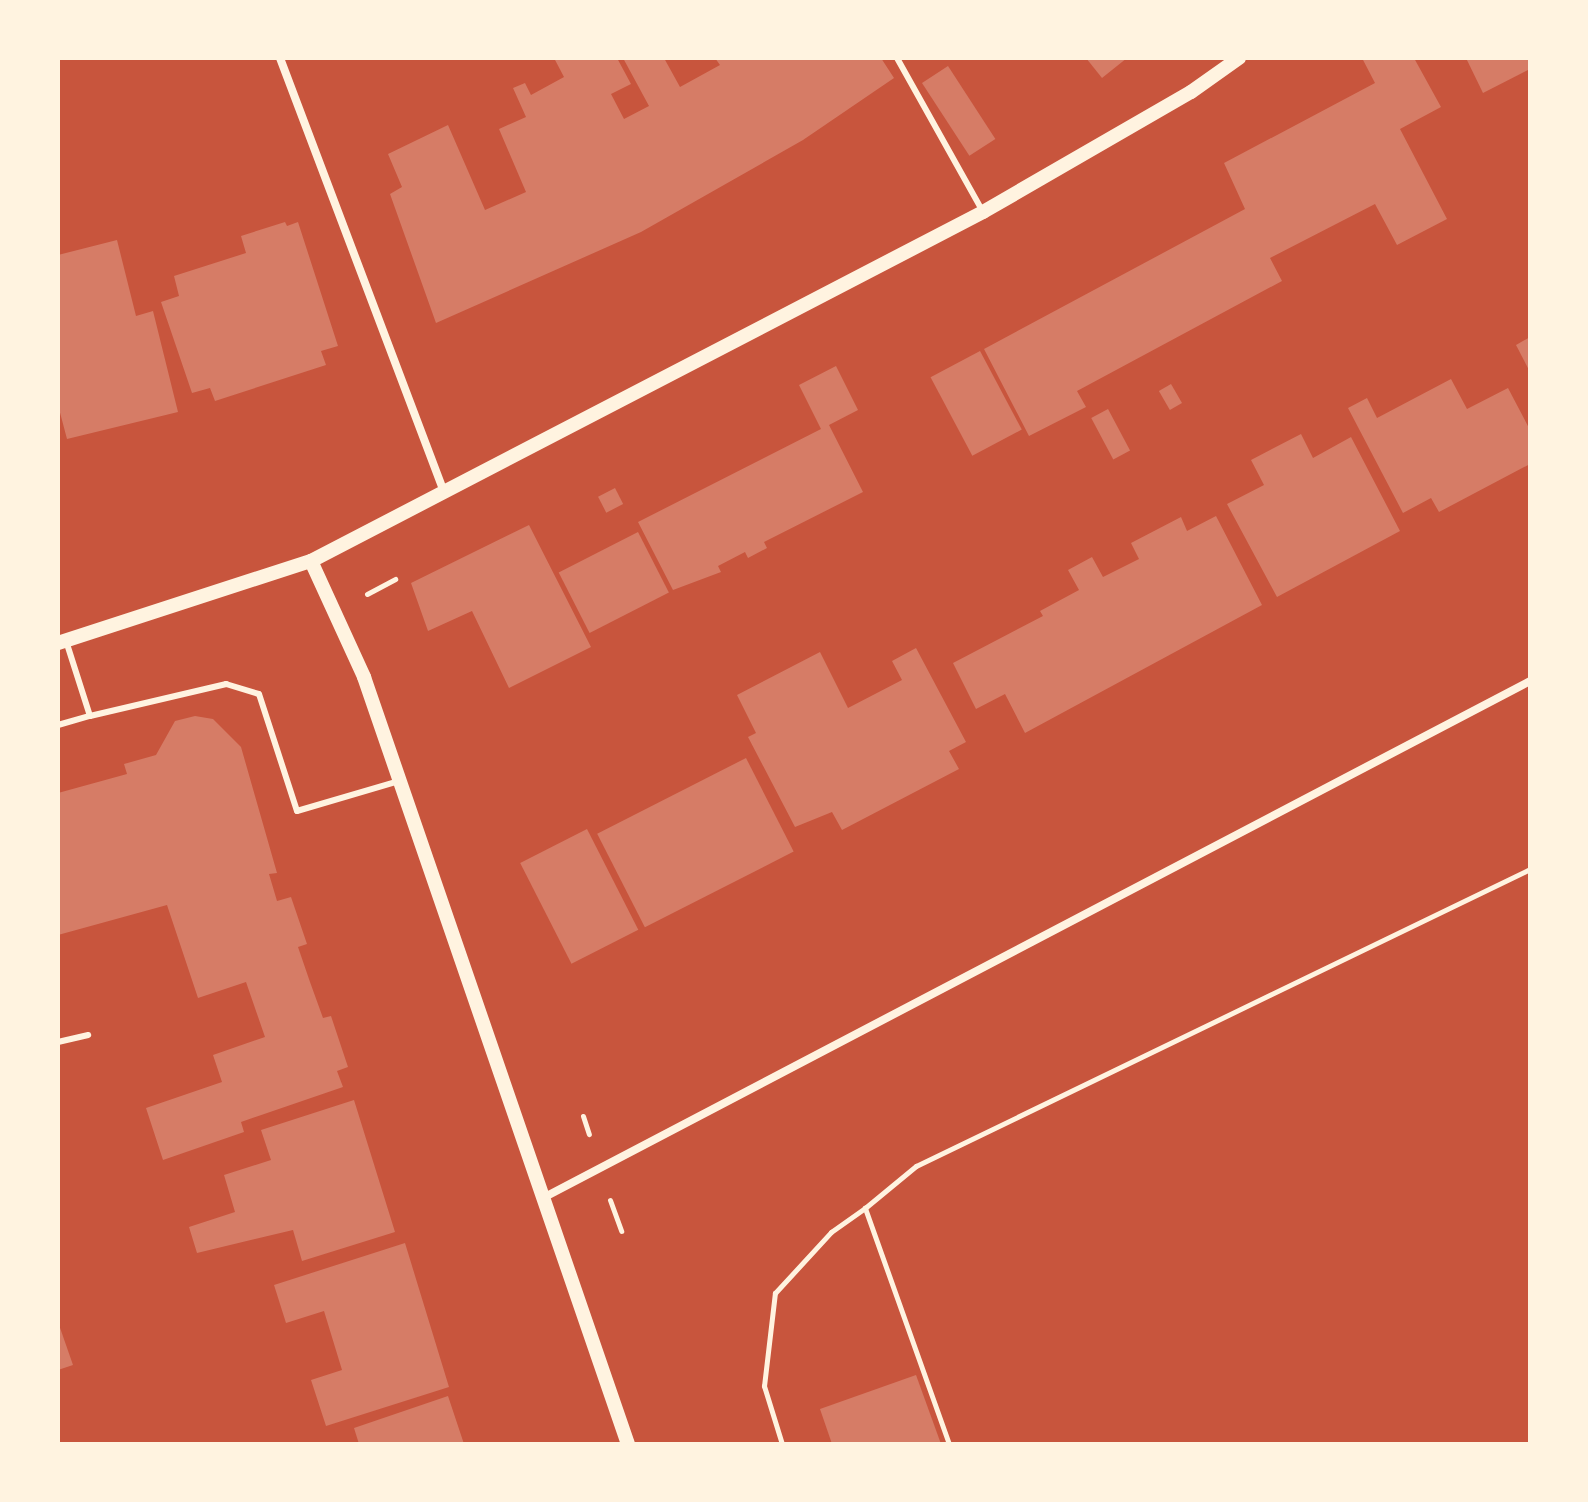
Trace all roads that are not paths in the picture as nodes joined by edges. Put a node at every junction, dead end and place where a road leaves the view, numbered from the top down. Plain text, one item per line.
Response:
1 (280, 58) edge
2 (897, 58) edge
3 (1239, 58) edge
4 (983, 212) junction
5 (443, 490) junction
6 (311, 561) junction
7 (62, 642) edge
8 (1530, 682) edge
9 (90, 716) junction
10 (58, 725) edge
11 (399, 781) junction
12 (88, 1035) dead end
13 (58, 1042) edge
14 (540, 1199) junction
15 (628, 1444) edge

1 - 5 street
2 - 4 lane
3 - 4 street
4 - 5 street
5 - 6 street
6 - 7 street
6 - 11 street
7 - 9 lane
8 - 14 street
9 - 10 lane
9 - 11 lane
11 - 14 street
12 - 13 lane
14 - 15 street

